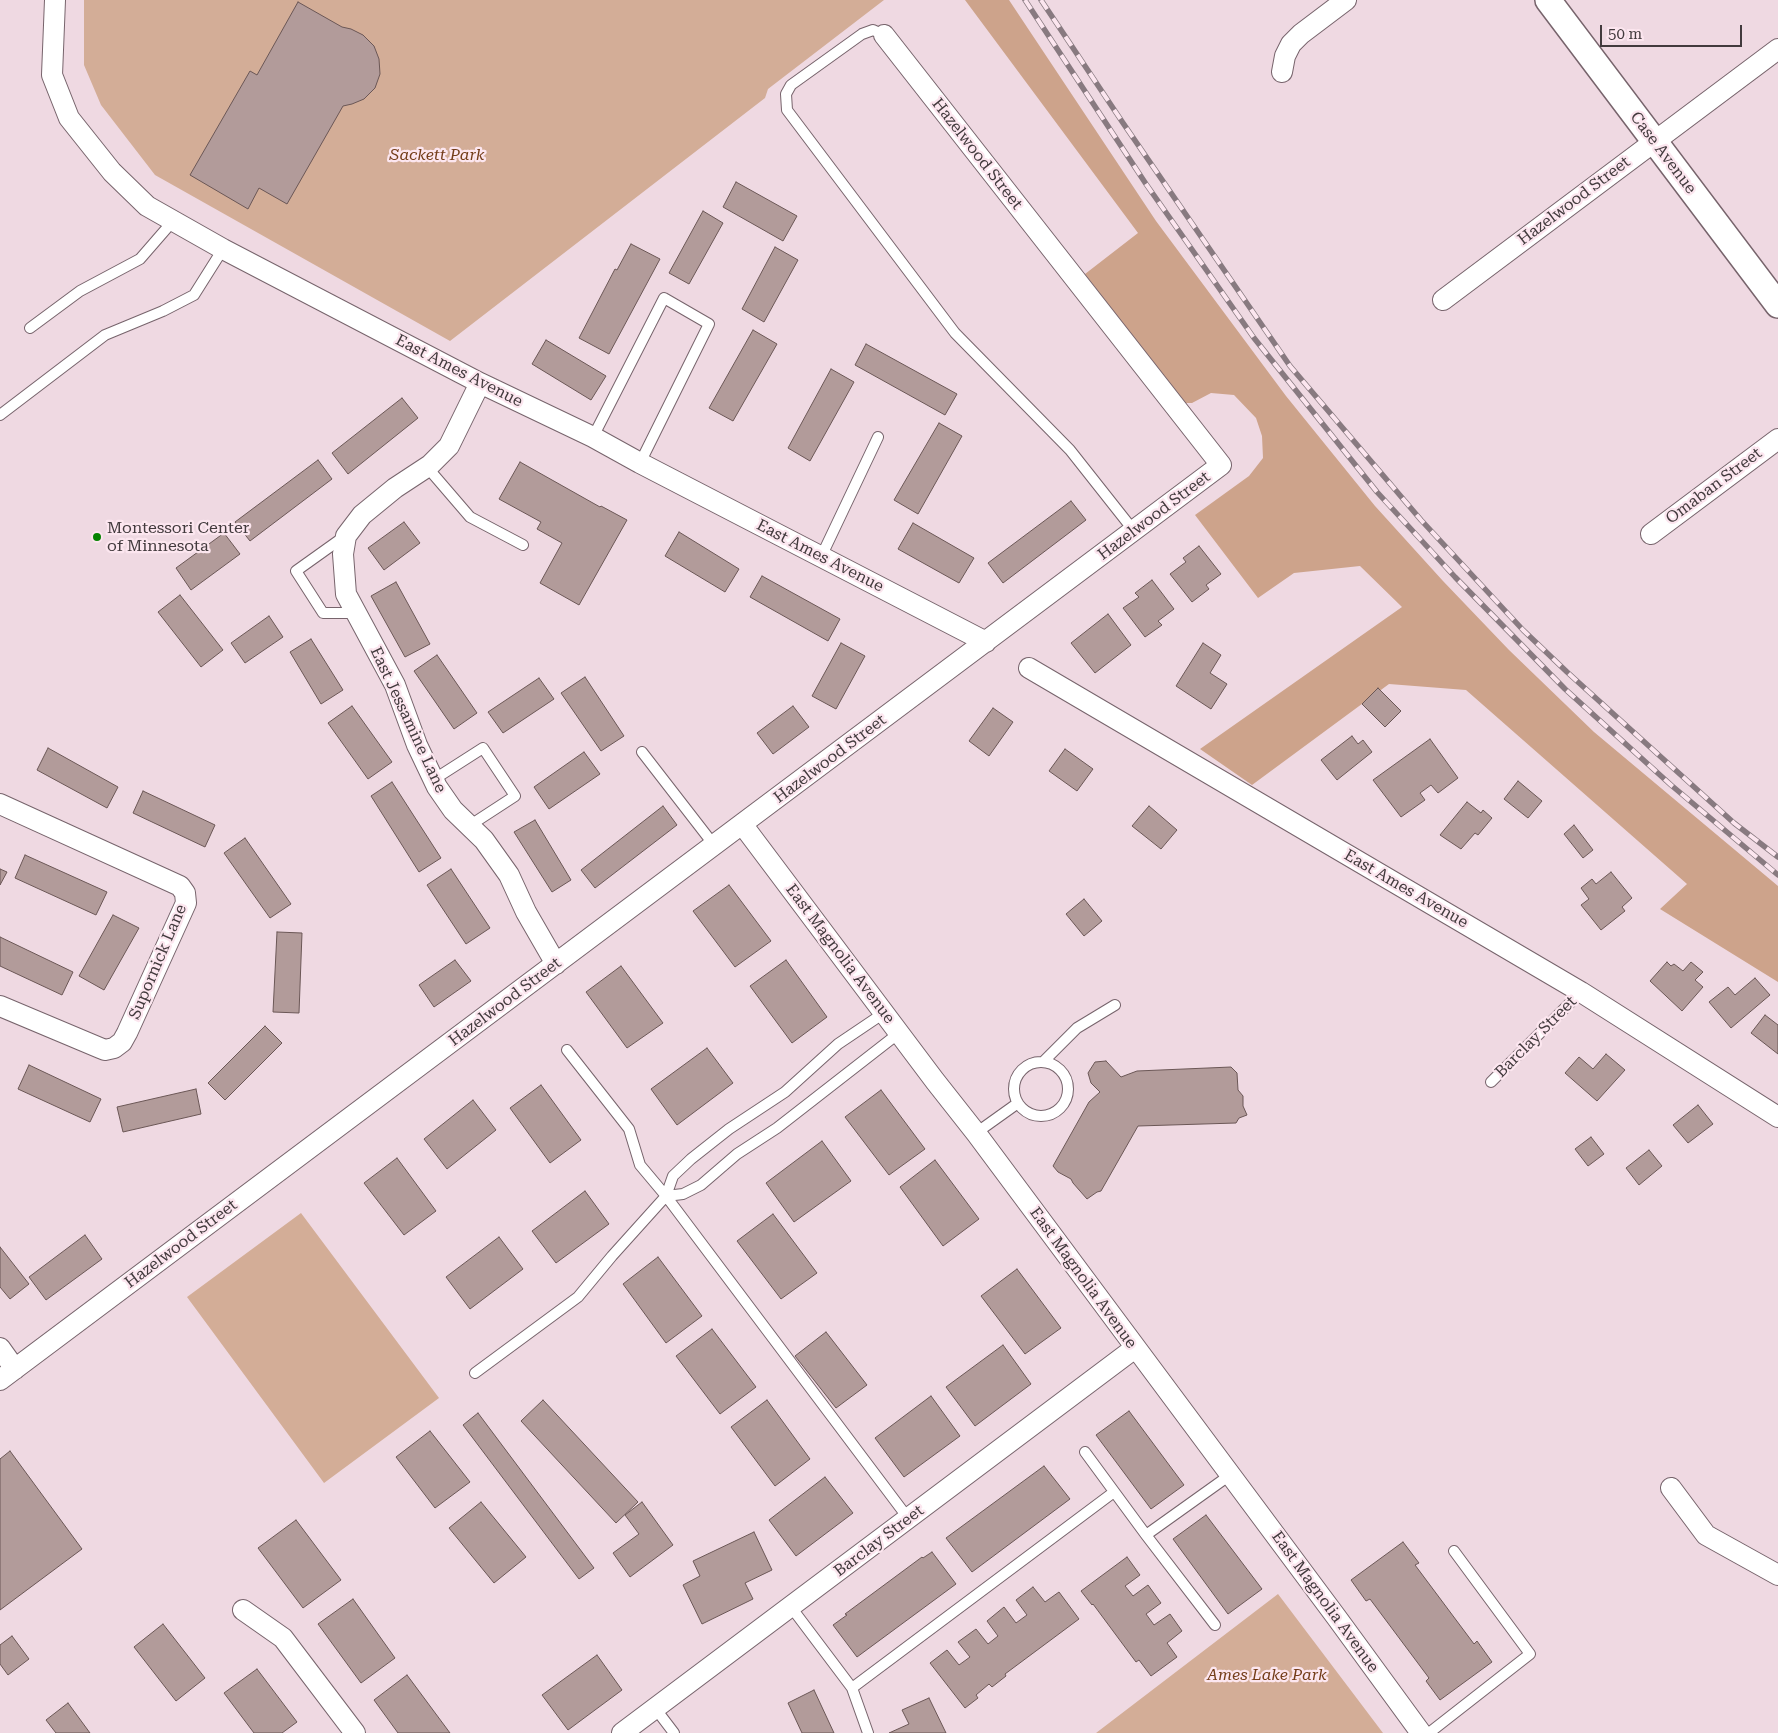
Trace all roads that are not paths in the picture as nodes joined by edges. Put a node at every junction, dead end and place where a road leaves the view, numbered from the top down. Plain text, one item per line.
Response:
1 (55, 0) edge
2 (1346, 0) edge
3 (1548, 0) edge
4 (884, 35) joint
5 (1778, 49) edge
6 (1282, 72) dead end
7 (1654, 141) junction
8 (173, 221) junction
9 (223, 249) junction
10 (1443, 300) dead end
11 (1778, 305) edge
12 (30, 328) dead end
13 (480, 383) junction
14 (0, 415) edge
15 (593, 437) junction
16 (878, 437) dead end
17 (1778, 439) edge
18 (640, 463) junction
19 (427, 467) junction
20 (1134, 531) junction
21 (1651, 534) dead end
22 (346, 536) junction
23 (523, 545) dead end
24 (821, 557) junction
25 (356, 613) junction
26 (986, 642) junction
27 (1029, 668) dead end
28 (642, 752) dead end
29 (433, 780) junction
30 (0, 804) edge
31 (742, 824) junction
32 (470, 826) junction
33 (714, 845) junction
34 (556, 964) junction
35 (1581, 992) junction
36 (0, 1006) edge
37 (1115, 1006) dead end
38 (884, 1013) junction
39 (899, 1033) junction
40 (567, 1050) dead end
41 (1043, 1062) junction
42 (1491, 1082) dead end
43 (1018, 1103) junction
44 (1778, 1117) edge
45 (976, 1133) junction
46 (666, 1196) junction
47 (0, 1348) edge
48 (1135, 1348) junction
49 (475, 1373) dead end
50 (8, 1374) edge
51 (1085, 1452) dead end
52 (1230, 1475) junction
53 (1671, 1488) dead end
54 (1114, 1492) junction
55 (908, 1518) junction
56 (1146, 1535) junction
57 (1454, 1551) dead end
58 (1778, 1575) edge
59 (791, 1606) junction
60 (243, 1610) dead end
61 (1215, 1625) dead end
62 (852, 1688) junction
63 (655, 1708) junction
64 (355, 1733) edge
65 (622, 1733) edge
66 (674, 1733) edge
67 (868, 1733) edge
68 (1421, 1733) edge
69 (1429, 1733) edge

1 - 8 street, East Ames Avenue
2 - 6 street
3 - 7 street, Case Avenue
4 - 20 street, Hazelwood Street
4 - 20 lane
5 - 7 street, Hazelwood Street
7 - 10 street, Hazelwood Street
7 - 11 street, Case Avenue
8 - 9 street, East Ames Avenue
8 - 12 lane
9 - 13 street, East Ames Avenue
9 - 14 lane
13 - 15 street, East Ames Avenue
13 - 19 street
15 - 18 street, East Ames Avenue
15 - 18 lane
16 - 24 lane
17 - 21 street, Omaban Street
18 - 24 street, East Ames Avenue
19 - 22 street
19 - 23 lane
20 - 26 street, Hazelwood Street
22 - 25 street, East Jessamine Lane
22 - 25 lane
24 - 26 street, East Ames Avenue
25 - 29 street, East Jessamine Lane
26 - 31 street, Hazelwood Street
27 - 35 street, East Ames Avenue
28 - 33 lane
29 - 32 street, East Jessamine Lane
29 - 32 lane
30 - 36 street, Supornick Lane
31 - 33 street, Hazelwood Street
31 - 38 street, East Magnolia Avenue
32 - 34 street, East Jessamine Lane
33 - 34 street, Hazelwood Street
34 - 50 street, Hazelwood Street
35 - 42 lane, Barclay Street
35 - 44 street, East Ames Avenue
37 - 41 lane
38 - 39 street, East Magnolia Avenue
38 - 46 lane
39 - 45 street, East Magnolia Avenue
39 - 46 lane
40 - 46 lane
41 - 43 lane
41 - 43 lane
43 - 45 lane
45 - 48 street, East Magnolia Avenue
46 - 49 lane
46 - 55 lane
47 - 50 street
48 - 52 street, East Magnolia Avenue
48 - 55 street, Barclay Street
51 - 54 lane
52 - 56 lane
52 - 68 street, East Magnolia Avenue
53 - 58 street
54 - 56 lane
54 - 62 lane
55 - 59 street, Barclay Street
56 - 61 lane
57 - 69 lane
59 - 62 lane
59 - 63 street, Barclay Street
60 - 64 street
62 - 67 lane
63 - 65 street, Barclay Street
63 - 66 lane

